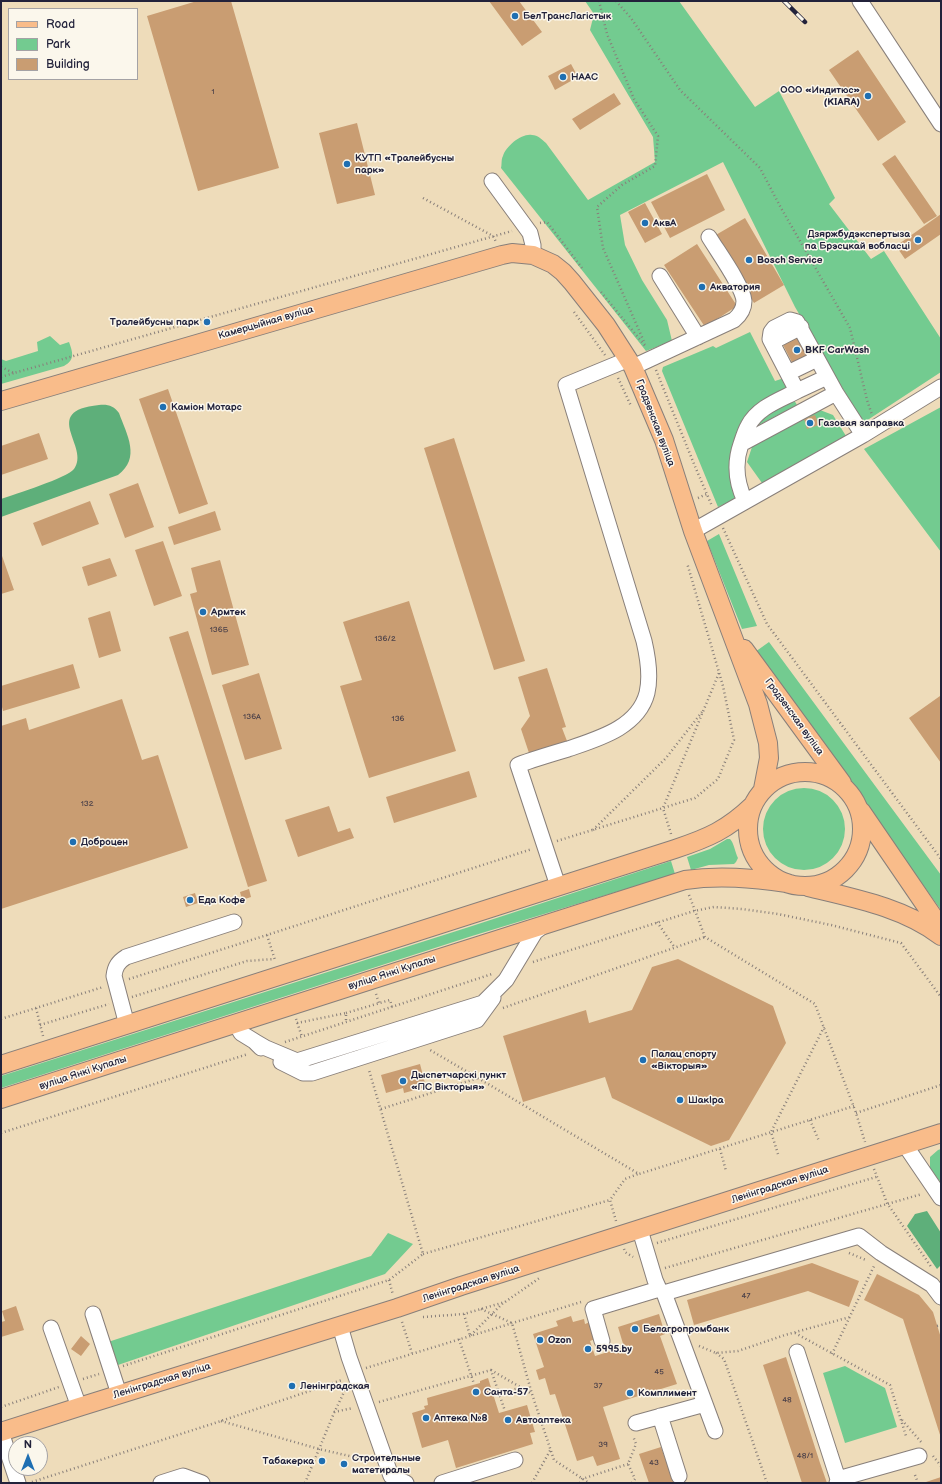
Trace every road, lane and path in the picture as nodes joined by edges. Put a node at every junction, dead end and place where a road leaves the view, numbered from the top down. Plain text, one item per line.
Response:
1 (600, 1) edge
2 (616, 1) edge
3 (860, 1) edge
4 (941, 124) edge
5 (492, 181) dead end
6 (423, 198) dead end
7 (526, 226) junction
8 (493, 236) junction
9 (709, 238) dead end
10 (502, 255) junction
11 (533, 255) junction
12 (660, 276) dead end
13 (574, 311) dead end
14 (803, 331) junction
15 (698, 337) junction
16 (774, 346) junction
17 (649, 353) junction
18 (815, 354) junction
19 (625, 364) junction
20 (1, 367) edge
21 (786, 369) junction
22 (14, 373) junction
23 (1, 377) edge
24 (827, 377) junction
25 (941, 387) edge
26 (797, 391) junction
27 (836, 393) junction
28 (1, 401) edge
29 (632, 407) dead end
30 (877, 427) junction
31 (863, 435) junction
32 (741, 444) junction
33 (745, 501) junction
34 (718, 517) junction
35 (693, 531) junction
36 (686, 560) dead end
37 (728, 622) junction
38 (719, 673) junction
39 (704, 708) junction
40 (763, 789) junction
41 (848, 790) junction
42 (753, 805) junction
43 (858, 806) junction
44 (663, 808) junction
45 (592, 830) junction
46 (544, 845) junction
47 (941, 859) edge
48 (787, 883) junction
49 (558, 886) junction
50 (805, 886) junction
51 (694, 910) junction
52 (234, 922) dead end
53 (657, 922) junction
54 (542, 926) junction
55 (941, 928) edge
56 (941, 936) edge
57 (705, 937) junction
58 (675, 948) junction
59 (274, 959) dead end
60 (515, 967) junction
61 (115, 983) junction
62 (941, 997) edge
63 (120, 1001) junction
64 (392, 1007) junction
65 (36, 1008) junction
66 (502, 1008) dead end
67 (346, 1014) junction
68 (1, 1019) edge
69 (346, 1022) junction
70 (297, 1023) dead end
71 (235, 1024) junction
72 (127, 1025) junction
73 (40, 1026) junction
74 (824, 1027) junction
75 (258, 1049) junction
76 (48, 1050) junction
77 (430, 1050) dead end
78 (1, 1065) edge
79 (362, 1072) dead end
80 (478, 1078) junction
81 (941, 1085) edge
82 (1, 1099) edge
83 (854, 1106) junction
84 (382, 1109) junction
85 (810, 1120) junction
86 (771, 1132) junction
87 (1, 1133) edge
88 (941, 1133) edge
89 (819, 1141) dead end
90 (905, 1145) junction
91 (720, 1149) junction
92 (778, 1154) dead end
93 (726, 1170) dead end
94 (876, 1176) dead end
95 (938, 1194) edge
96 (610, 1200) dead end
97 (886, 1203) junction
98 (642, 1238) junction
99 (846, 1252) dead end
100 (423, 1254) junction
101 (618, 1254) dead end
102 (879, 1261) junction
103 (932, 1268) dead end
104 (652, 1271) junction
105 (548, 1275) dead end
106 (661, 1291) junction
107 (941, 1297) edge
108 (588, 1300) dead end
109 (504, 1302) junction
110 (481, 1309) junction
111 (493, 1313) junction
112 (93, 1314) dead end
113 (464, 1314) junction
114 (850, 1317) junction
115 (417, 1318) dead end
116 (410, 1321) dead end
117 (402, 1323) dead end
118 (512, 1323) junction
119 (941, 1325) edge
120 (340, 1326) junction
121 (937, 1326) dead end
122 (51, 1328) dead end
123 (795, 1332) junction
124 (470, 1336) junction
125 (459, 1339) junction
126 (602, 1341) dead end
127 (697, 1346) dead end
128 (797, 1352) dead end
129 (716, 1353) junction
130 (832, 1354) junction
131 (112, 1370) junction
132 (491, 1370) junction
133 (352, 1374) junction
134 (471, 1375) junction
135 (71, 1384) junction
136 (474, 1384) dead end
137 (520, 1388) junction
138 (119, 1394) junction
139 (498, 1394) junction
140 (532, 1394) junction
141 (396, 1397) dead end
142 (705, 1404) junction
143 (1, 1407) edge
144 (79, 1407) junction
145 (505, 1412) dead end
146 (660, 1416) junction
147 (221, 1421) junction
148 (636, 1423) joint
149 (715, 1431) dead end
150 (1, 1432) edge
151 (906, 1436) dead end
152 (319, 1449) junction
153 (551, 1449) junction
154 (919, 1456) dead end
155 (515, 1460) dead end
156 (378, 1462) dead end
157 (628, 1464) junction
158 (915, 1475) dead end
159 (679, 1476) dead end
160 (582, 1479) junction
161 (635, 1479) junction
162 (838, 1481) edge
163 (18, 1483) edge
164 (27, 1483) edge
165 (161, 1483) edge
166 (202, 1483) edge
167 (305, 1483) edge
168 (406, 1483) edge
169 (442, 1483) edge
170 (532, 1483) edge
171 (580, 1483) edge
172 (589, 1483) edge
173 (632, 1483) edge
174 (636, 1483) edge
175 (767, 1483) edge
176 (918, 1483) edge

1 - 17 path
2 - 30 path
3 - 4 street
5 - 7 street
6 - 8 path
7 - 8 path
7 - 11 street
8 - 10 path
8 - 22 path
9 - 15 street
10 - 11 main road, Камерцыйная вуліца
10 - 28 main road, Камерцыйная вуліца
11 - 19 main road, Гродзенская вуліца
12 - 15 street
13 - 19 path
14 - 16 street
14 - 16 street
14 - 18 street
15 - 17 street
16 - 21 street
17 - 19 street
17 - 34 path
18 - 21 street
18 - 24 street
19 - 29 path
19 - 35 main road, Гродзенская вуліца
19 - 46 street
20 - 22 path
21 - 26 street
22 - 23 path
24 - 26 street
24 - 27 street
25 - 30 street
26 - 32 street
27 - 31 street
27 - 32 street
30 - 31 street
31 - 33 street
32 - 33 street
33 - 34 street
34 - 35 street
34 - 47 path
35 - 37 main road, Гродзенская вуліца
36 - 38 path
37 - 40 main road, Гродзенская вуліца
37 - 41 main road, Гродзенская вуліца
38 - 39 path
38 - 44 path
39 - 44 path
39 - 45 path
40 - 41 main road
40 - 42 main road
41 - 43 main road
42 - 48 main road
42 - 49 main road
43 - 50 main road
43 - 55 main road
44 - 45 path
45 - 46 path
46 - 49 street
46 - 61 path
48 - 50 main road
48 - 54 main road, вуліца Янкі Купалы
49 - 72 main road
50 - 56 main road
51 - 53 path
51 - 57 path
51 - 62 path
52 - 61 street
53 - 58 path
53 - 60 path
54 - 60 street
54 - 71 main road, вуліца Янкі Купалы
57 - 58 path
57 - 74 path
58 - 66 path
59 - 63 path
60 - 64 path
60 - 75 street
61 - 63 street
61 - 65 path
63 - 72 street
63 - 73 path
64 - 67 path
64 - 69 path
65 - 68 path
65 - 73 path
67 - 69 path
67 - 70 path
69 - 75 path
71 - 75 street
71 - 82 main road, вуліца Янкі Купалы
72 - 76 main road
73 - 76 path
74 - 83 path
74 - 86 path
75 - 87 path
76 - 78 main road
77 - 80 path
79 - 84 path
80 - 84 path
80 - 91 path
81 - 83 path
83 - 85 path
84 - 100 path
85 - 86 path
85 - 89 path
86 - 91 path
86 - 92 path
88 - 90 main road, Ленінградская вуліца
90 - 95 street
90 - 98 main road, Ленінградская вуліца
91 - 93 path
94 - 98 path
95 - 97 path
96 - 100 path
97 - 103 path
97 - 104 path
98 - 101 path
98 - 104 street
98 - 120 main road, Ленінградская вуліца
99 - 102 path
100 - 131 path
102 - 106 street
102 - 107 street
102 - 114 path
104 - 106 street
105 - 109 path
106 - 126 street
106 - 142 street
108 - 118 path
109 - 110 path
109 - 111 path
110 - 111 path
110 - 113 path
111 - 118 path
111 - 124 path
112 - 131 street
113 - 115 path
113 - 124 path
114 - 123 path
114 - 130 path
116 - 117 path
118 - 124 path
118 - 140 path
119 - 121 path
120 - 133 street
120 - 138 main road, Ленінградская вуліца
122 - 135 street
123 - 129 path
123 - 130 path
124 - 125 path
125 - 133 path
125 - 134 path
127 - 129 path
128 - 162 street
129 - 175 path
130 - 151 path
131 - 135 path
131 - 138 street
132 - 134 path
132 - 137 path
132 - 139 path
133 - 147 path
133 - 152 path
133 - 168 street
134 - 136 path
134 - 141 path
135 - 143 path
135 - 144 street
137 - 139 path
137 - 140 path
138 - 144 main road, Ленінградская вуліца
139 - 145 path
140 - 153 path
142 - 146 street
142 - 149 street
144 - 150 main road, Ленінградская вуліца
146 - 148 street
146 - 159 street
147 - 152 path
147 - 164 path
148 - 157 path
150 - 163 street
152 - 156 path
152 - 167 path
153 - 160 path
153 - 170 path
154 - 162 street
155 - 169 street
157 - 160 path
157 - 161 path
158 - 176 path
160 - 171 path
160 - 172 path
161 - 173 path
161 - 174 path
165 - 166 street

